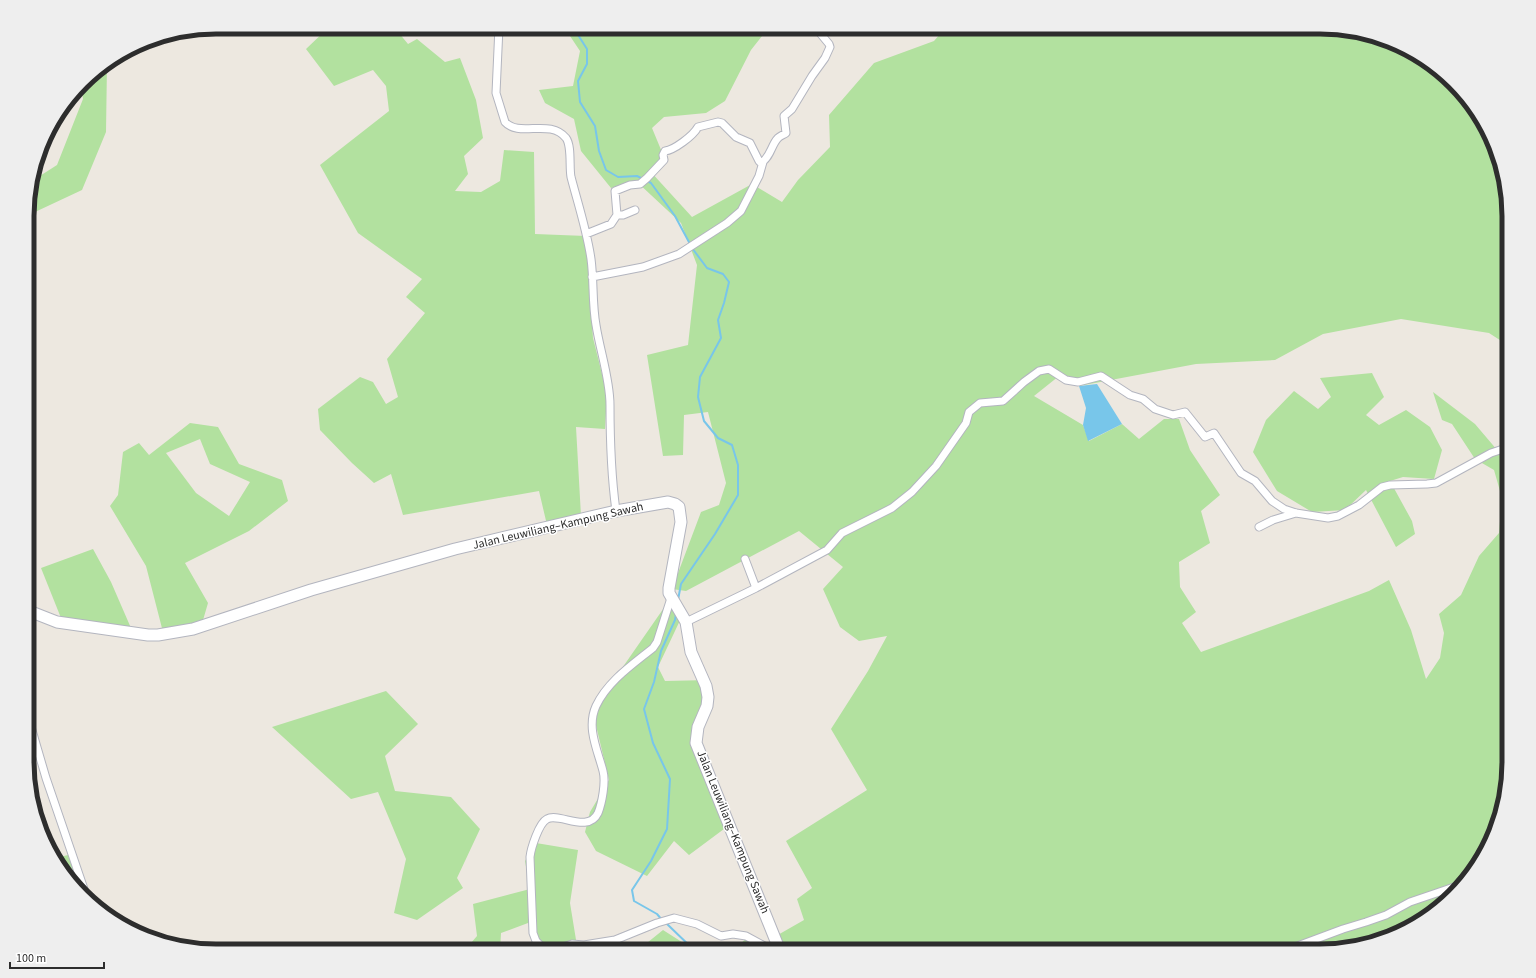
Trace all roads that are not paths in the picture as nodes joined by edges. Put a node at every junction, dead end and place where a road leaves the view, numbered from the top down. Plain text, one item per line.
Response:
1 (499, 34) edge
2 (821, 34) edge
3 (763, 162) junction
4 (634, 210) dead end
5 (617, 215) junction
6 (586, 234) junction
7 (592, 277) junction
8 (1502, 449) edge
9 (616, 510) junction
10 (1296, 513) junction
11 (1259, 527) dead end
12 (745, 559) dead end
13 (756, 588) junction
14 (672, 600) junction
15 (34, 613) edge
16 (684, 617) junction
17 (34, 737) edge
18 (84, 887) edge
19 (1452, 888) edge
20 (539, 944) edge
21 (590, 944) edge
22 (761, 944) edge
23 (777, 944) edge
24 (1302, 944) edge

1 - 6 street
2 - 3 street
3 - 5 street
3 - 7 street
4 - 5 street
5 - 6 street
6 - 7 street
7 - 9 street
8 - 10 street
9 - 14 main road, Jalan Leuwiliang–Kampung Sawah
9 - 15 main road, Jalan Leuwiliang–Kampung Sawah
10 - 11 street
10 - 13 street
12 - 13 street
13 - 16 street
14 - 16 main road, Jalan Leuwiliang–Kampung Sawah
14 - 20 street
16 - 23 main road, Jalan Leuwiliang–Kampung Sawah
17 - 18 street
19 - 24 street
21 - 22 street

